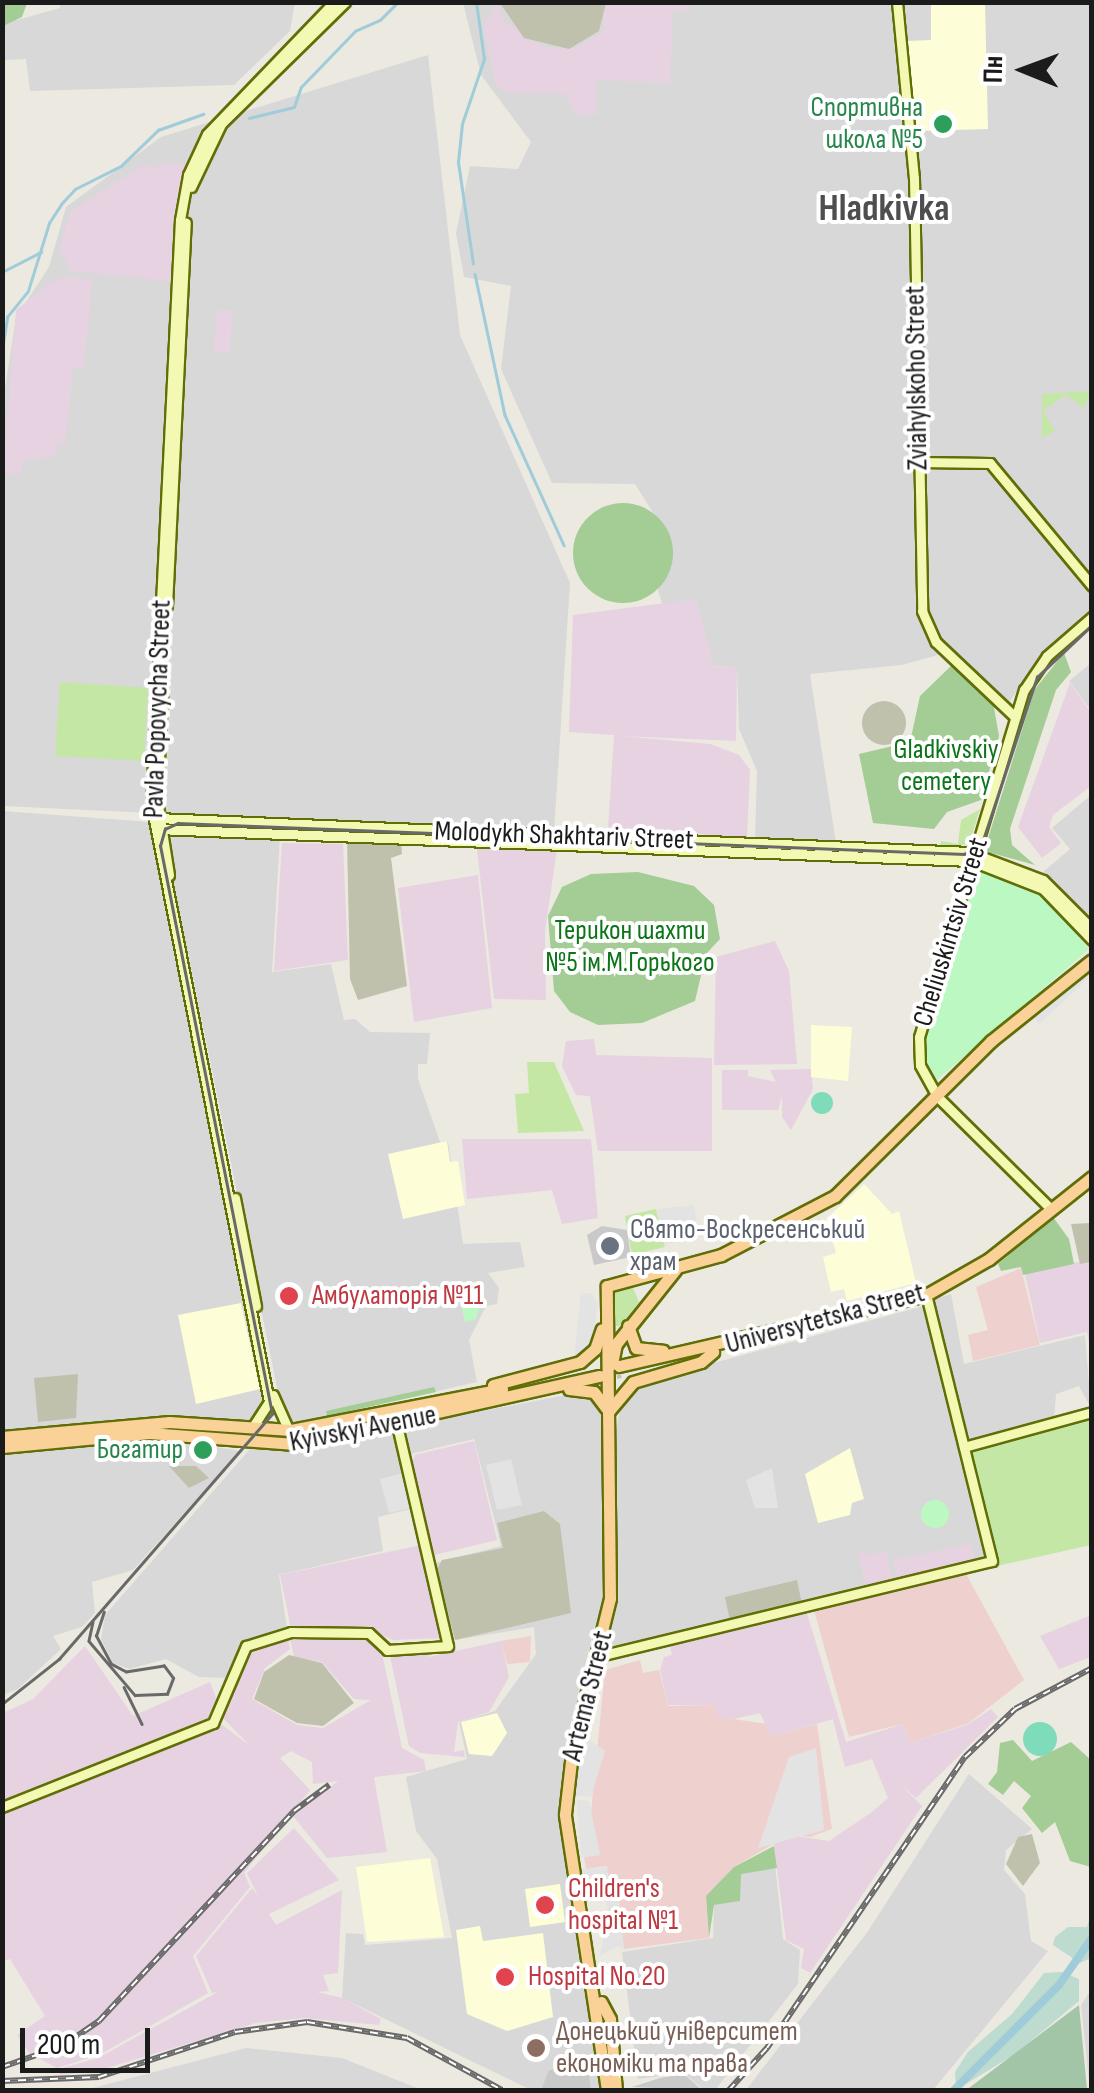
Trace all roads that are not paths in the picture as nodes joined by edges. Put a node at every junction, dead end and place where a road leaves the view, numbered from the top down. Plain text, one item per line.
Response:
1 (334, 2) edge
2 (345, 2) edge
3 (896, 2) edge
4 (202, 150) junction
5 (919, 462) junction
6 (1092, 586) edge
7 (1092, 617) edge
8 (1015, 717) junction
9 (157, 824) junction
10 (973, 857) junction
11 (1092, 928) edge
12 (1092, 940) edge
13 (1092, 960) edge
14 (937, 1096) junction
15 (1092, 1176) edge
16 (1052, 1209) junction
17 (684, 1266) junction
18 (628, 1276) junction
19 (926, 1295) junction
20 (643, 1304) junction
21 (605, 1316) junction
22 (627, 1328) junction
23 (717, 1348) junction
24 (700, 1349) junction
25 (620, 1370) tunnel mouth
26 (478, 1391) junction
27 (608, 1395) junction
28 (274, 1399) junction
29 (476, 1405) junction
30 (393, 1410) junction
31 (608, 1412) junction
32 (1092, 1412) edge
33 (396, 1424) junction
34 (156, 1428) junction
35 (252, 1430) junction
36 (290, 1430) junction
37 (2, 1437) edge
38 (238, 1445) junction
39 (964, 1447) junction
40 (2, 1448) edge
41 (599, 1656) junction
42 (2, 1806) edge
43 (606, 2024) junction
44 (608, 2090) edge
45 (616, 2090) edge

1 - 4 main road
2 - 4 main road
3 - 5 main road, Zviahylskoho Street
4 - 9 main road, Pavla Popovycha Street
5 - 6 main road
5 - 8 main road, Zviahylskoho Street
7 - 8 main road, Cheliuskintsiv Street
8 - 10 main road, Cheliuskintsiv Street
9 - 10 main road, Molodykh Shakhtariv Street
9 - 28 main road, Pavla Popovycha Street
9 - 35 main road, Pavla Popovycha Street
10 - 11 main road
10 - 12 main road
10 - 14 main road, Cheliuskintsiv Street
13 - 14 main road, Artema Street
14 - 16 main road
14 - 17 main road, Artema Street
15 - 16 main road, Universytetska Street
16 - 19 main road, Universytetska Street
17 - 18 main road, Artema Street
17 - 20 main road, Artema Street
18 - 20 main road
18 - 21 main road
19 - 23 main road, Universytetska Street
19 - 39 main road
20 - 22 main road, Artema Street
21 - 22 main road
21 - 26 main road
21 - 27 main road, Artema Street
22 - 24 main road
22 - 27 main road, Artema Street
23 - 24 main road, Universytetska Street
23 - 31 main road
24 - 25 main road, Universytetska Street
26 - 29 main road, Kyivskyi Avenue
26 - 30 main road, Kyivskyi Avenue
27 - 31 main road, Artema Street
28 - 35 main road
28 - 36 main road, Pavla Popovycha Street
29 - 31 main road
29 - 33 main road, Kyivskyi Avenue
30 - 33 main road
30 - 36 main road, Kyivskyi Avenue
31 - 41 main road, Artema Street
32 - 39 main road
33 - 38 main road, Kyivskyi Avenue
33 - 42 main road
34 - 35 main road, Kyivskyi Avenue
34 - 37 main road, Kyivskyi Avenue
34 - 38 main road, Kyivskyi Avenue
34 - 40 main road, Kyivskyi Avenue
35 - 36 main road, Kyivskyi Avenue
35 - 38 main road
39 - 41 main road
41 - 43 main road, Artema Street
43 - 44 main road, Artema Street
43 - 45 main road, Artema Street

